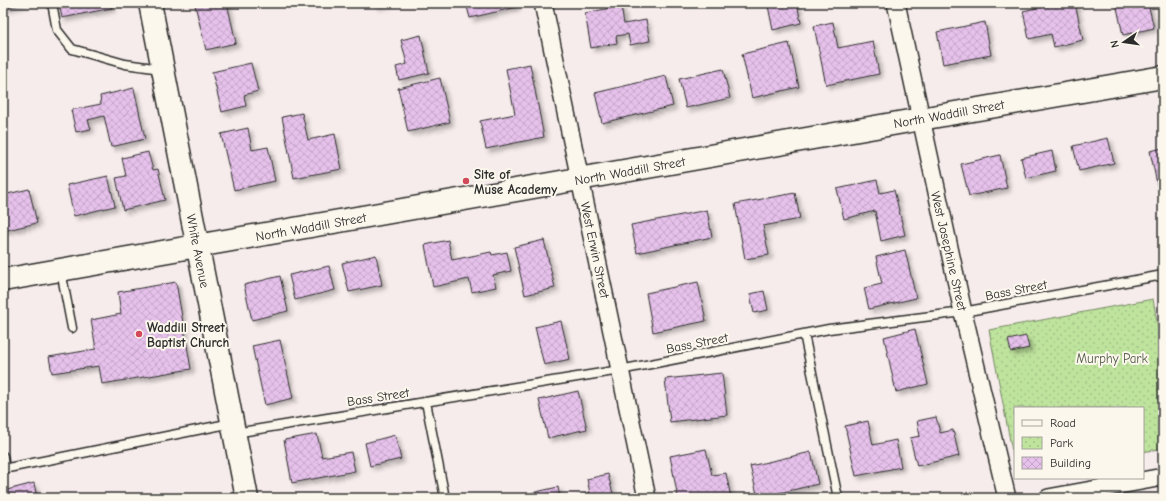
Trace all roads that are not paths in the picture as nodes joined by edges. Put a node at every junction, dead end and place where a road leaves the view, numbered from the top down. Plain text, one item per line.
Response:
1 (52, 3) edge
2 (150, 3) edge
3 (543, 3) edge
4 (896, 3) edge
5 (163, 69) junction
6 (1163, 77) edge
7 (920, 118) junction
8 (580, 180) junction
9 (198, 247) junction
10 (61, 270) junction
11 (1163, 274) edge
12 (3, 280) edge
13 (963, 312) junction
14 (72, 328) dead end
15 (804, 334) junction
16 (620, 370) junction
17 (426, 402) junction
18 (233, 428) junction
19 (3, 456) edge
20 (4, 469) edge
21 (1163, 477) edge
22 (247, 498) edge
23 (445, 498) edge
24 (647, 498) edge
25 (838, 498) edge
26 (1007, 498) edge
27 (1048, 498) edge

1 - 5 lane
2 - 5 street, White Avenue
3 - 8 street, West Erwin Street
4 - 7 street, West Josephine Street
5 - 9 street, White Avenue
6 - 7 street, North Waddill Street
7 - 8 street, North Waddill Street
7 - 13 street, West Josephine Street
8 - 9 street, North Waddill Street
8 - 16 street, West Erwin Street
9 - 10 street, North Waddill Street
9 - 18 street, White Avenue
10 - 12 street, North Waddill Street
10 - 14 lane
11 - 13 lane, Bass Street
13 - 15 lane, Bass Street
13 - 26 street, West Josephine Street
15 - 16 lane, Bass Street
15 - 25 lane
16 - 17 lane, Bass Street
16 - 24 street, West Erwin Street
17 - 18 lane, Bass Street
17 - 23 lane
18 - 20 lane, Bass Street
18 - 22 street, White Avenue
19 - 20 lane
21 - 27 street

